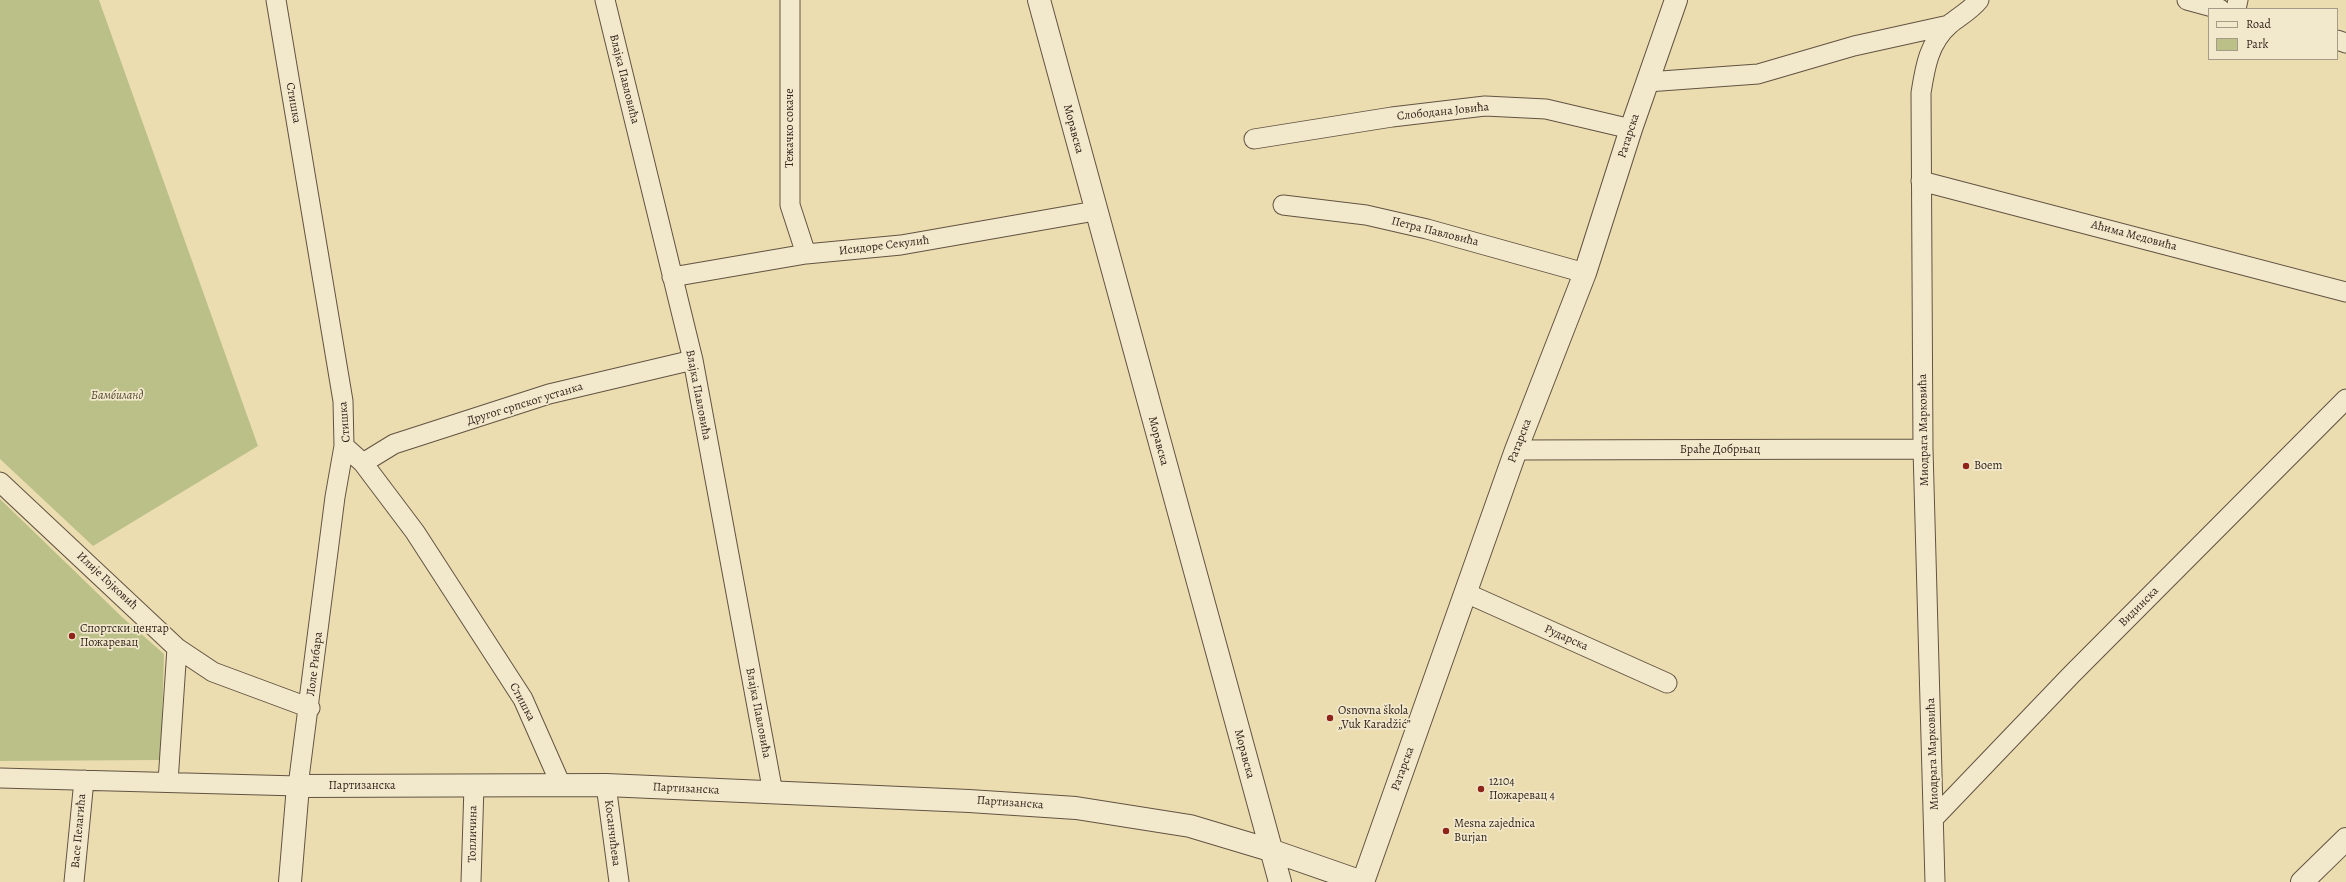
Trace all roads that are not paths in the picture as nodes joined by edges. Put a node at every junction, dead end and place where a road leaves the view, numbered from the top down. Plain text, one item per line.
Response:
1 (276, 0) edge
2 (605, 0) edge
3 (790, 0) edge
4 (1039, 0) edge
5 (1676, 0) edge
6 (1979, 0) edge
7 (2187, 0) edge
8 (2216, 8) edge
9 (1949, 25) junction
10 (1908, 35) junction
11 (1926, 63) junction
12 (1647, 82) junction
13 (1631, 129) junction
14 (1254, 139) dead end
15 (1921, 181) junction
16 (1283, 205) dead end
17 (1095, 211) junction
18 (806, 254) junction
19 (1585, 274) junction
20 (672, 277) junction
21 (2346, 292) edge
22 (692, 360) junction
23 (2346, 399) edge
24 (344, 446) junction
25 (1923, 449) junction
26 (1516, 450) junction
27 (363, 462) junction
28 (0, 482) edge
29 (1466, 593) junction
30 (177, 648) junction
31 (1667, 683) dead end
32 (310, 708) junction
33 (0, 778) edge
34 (84, 780) junction
35 (168, 782) junction
36 (606, 784) junction
37 (561, 785) junction
38 (298, 786) junction
39 (474, 786) junction
40 (773, 794) junction
41 (1935, 817) junction
42 (2346, 839) edge
43 (1270, 850) junction
44 (74, 882) edge
45 (290, 882) edge
46 (471, 882) edge
47 (619, 882) edge
48 (1280, 882) edge
49 (1363, 882) edge
50 (1936, 882) edge
51 (2302, 882) edge

1 - 24 street, Стишка
2 - 20 street, Влајка Павловића
3 - 18 street, Тежачко сокаче
4 - 17 street, Моравска
5 - 12 street, Ратарска
6 - 9 street, Миодрага Марковића
7 - 8 street
9 - 10 street
9 - 11 street, Миодрага Марковића
10 - 11 street
10 - 12 street
11 - 15 street, Миодрага Марковића
12 - 13 street, Ратарска
13 - 14 street, Слободана Јовића
13 - 19 street, Ратарска
15 - 21 street, Аћима Медовића
15 - 25 street, Миодрага Марковића
16 - 19 street, Петра Павловића
17 - 18 street, Исидоре Секулић
17 - 43 street, Моравска
18 - 20 street, Исидоре Секулић
19 - 26 street, Ратарска
20 - 22 street, Влајка Павловића
22 - 27 street, Другог српског устанка
22 - 40 street, Влајка Павловића
23 - 41 street, Видинска
24 - 27 street, Стишка
24 - 32 street, Лоле Рибара
25 - 26 street, Браће Добрњац
25 - 41 street, Миодрага Марковића
26 - 29 street, Ратарска
27 - 37 street, Стишка
28 - 30 street, Илије Гојковић
29 - 31 street, Рударска
29 - 49 street, Ратарска
30 - 32 street, Илије Гојковић
30 - 35 street
32 - 38 street, Лоле Рибара
33 - 34 street, Партизанска
34 - 35 street, Партизанска
34 - 44 street, Васе Пелагића
35 - 38 street, Партизанска
36 - 37 street, Партизанска
36 - 40 street, Партизанска
36 - 47 street, Косанчићева
37 - 39 street, Партизанска
38 - 39 street, Партизанска
38 - 45 street, Лоле Рибара
39 - 46 street, Топличина
40 - 43 street, Партизанска
41 - 50 street, Миодрага Марковића
42 - 51 street
43 - 48 street, Моравска
43 - 49 street, Партизанска

